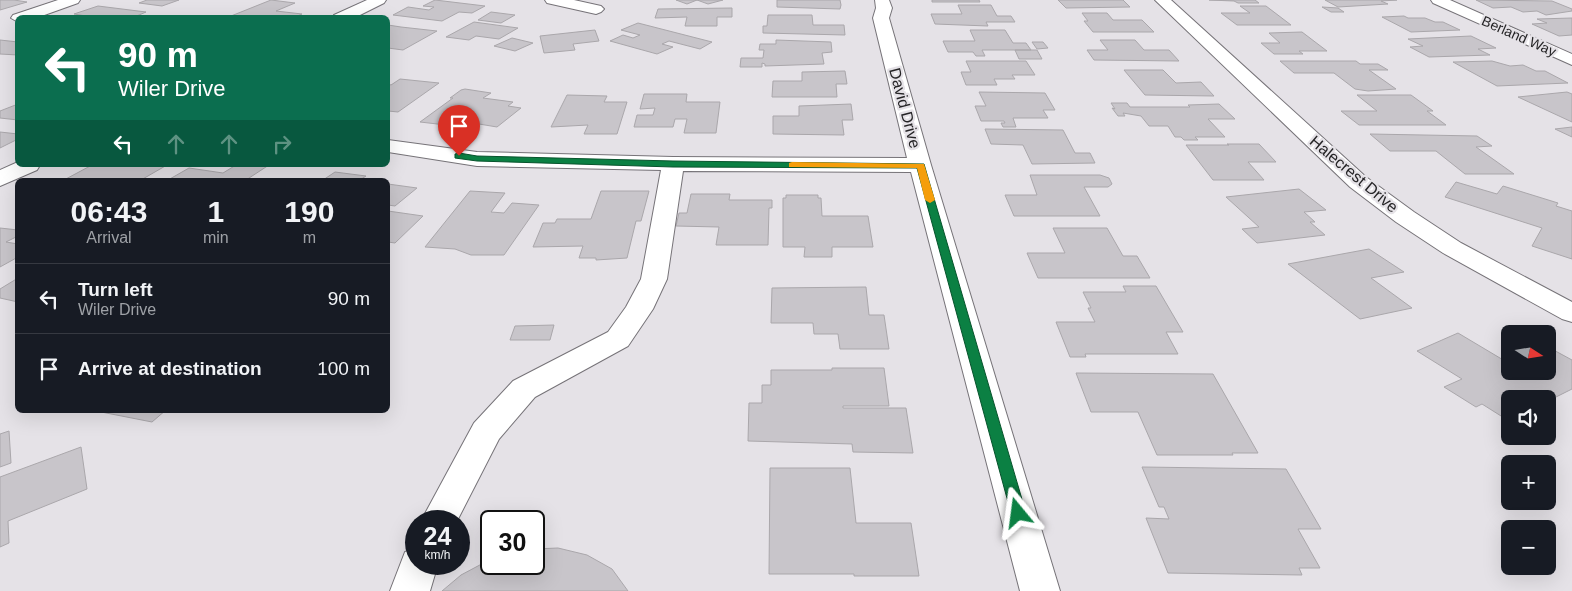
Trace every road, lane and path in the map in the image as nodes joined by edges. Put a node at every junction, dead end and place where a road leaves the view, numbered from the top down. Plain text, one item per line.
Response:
1 (73, 0) edge
2 (378, 0) edge
3 (552, 0) edge
4 (882, 0) edge
5 (1162, 0) edge
6 (1438, 0) edge
7 (596, 9) dead end
8 (26, 15) edge
9 (346, 15) edge
10 (1572, 60) edge
11 (390, 146) edge
12 (673, 164) junction
13 (920, 166) junction
14 (25, 167) edge
15 (0, 180) edge
16 (1572, 312) edge
17 (445, 510) edge
18 (415, 575) edge
19 (410, 591) edge
20 (1040, 591) edge

1 - 8 street
2 - 9 street
3 - 7 street
4 - 13 street, David Drive
5 - 16 street, Halecrest Drive
6 - 10 street, Berland Way
11 - 12 street
12 - 13 street
12 - 17 street
13 - 20 street, David Drive
14 - 15 street
18 - 19 street

